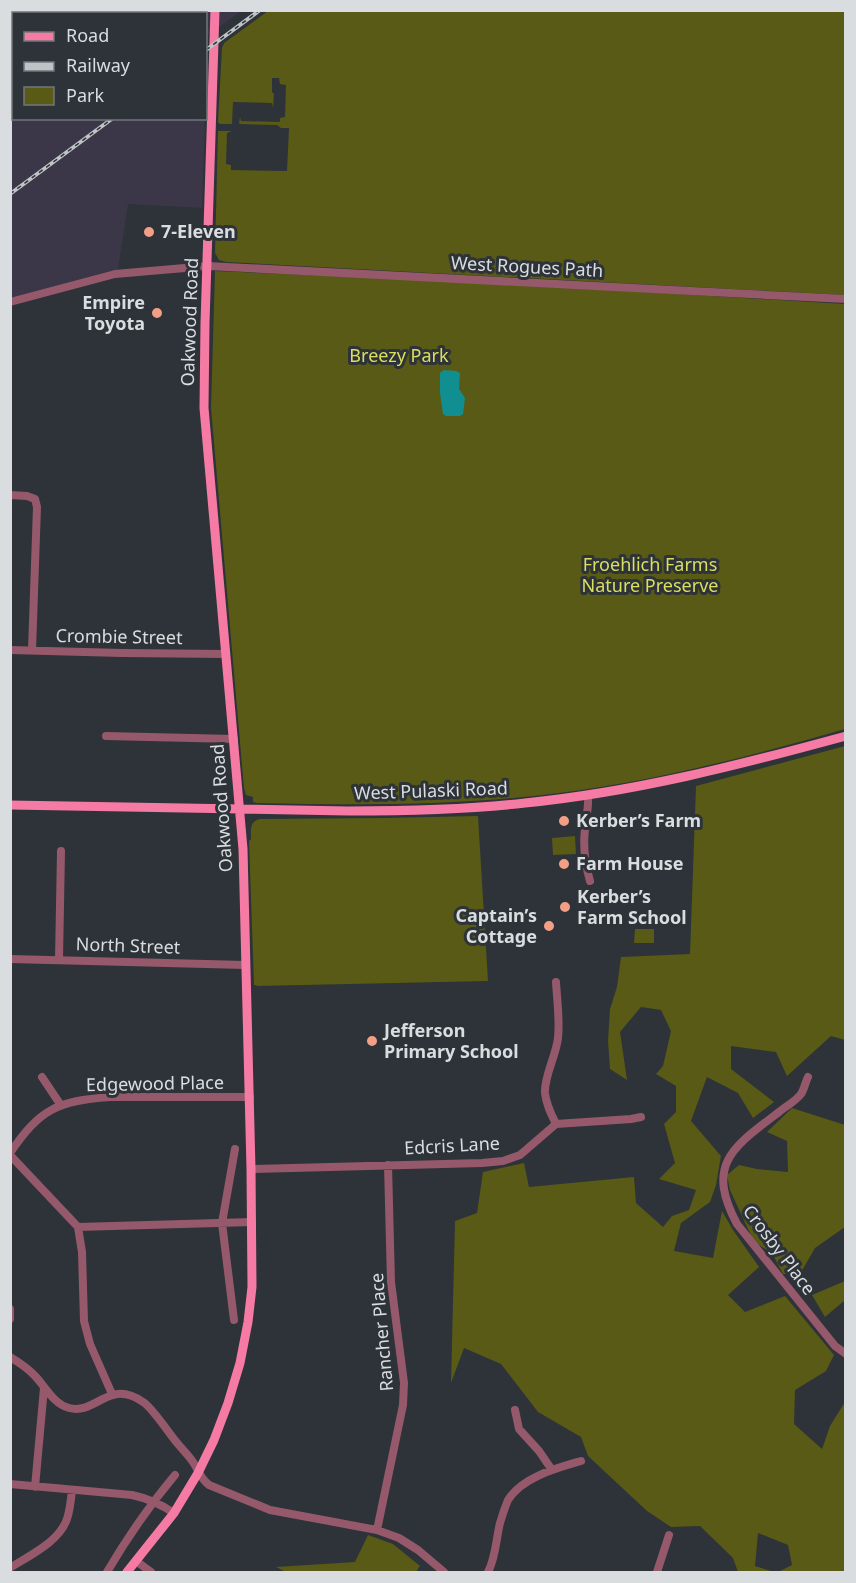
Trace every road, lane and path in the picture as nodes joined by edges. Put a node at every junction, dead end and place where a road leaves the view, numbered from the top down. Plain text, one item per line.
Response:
1 (215, 10) edge
2 (208, 266) junction
3 (846, 299) edge
4 (10, 302) edge
5 (10, 495) edge
6 (10, 650) edge
7 (32, 650) junction
8 (226, 654) junction
9 (106, 736) dead end
10 (846, 736) edge
11 (234, 739) junction
12 (588, 795) junction
13 (10, 805) edge
14 (240, 810) junction
15 (61, 851) dead end
16 (590, 881) dead end
17 (10, 959) edge
18 (59, 959) junction
19 (245, 965) junction
20 (556, 982) dead end
21 (42, 1077) dead end
22 (808, 1077) dead end
23 (250, 1097) junction
24 (60, 1104) junction
25 (641, 1117) dead end
26 (556, 1124) junction
27 (235, 1149) dead end
28 (10, 1154) edge
29 (388, 1165) junction
30 (251, 1169) junction
31 (222, 1222) junction
32 (252, 1222) junction
33 (78, 1227) junction
34 (10, 1309) edge
35 (10, 1319) edge
36 (234, 1320) dead end
37 (846, 1354) edge
38 (10, 1357) edge
39 (44, 1388) junction
40 (112, 1394) junction
41 (515, 1410) dead end
42 (581, 1461) dead end
43 (552, 1470) junction
44 (198, 1473) junction
45 (175, 1475) dead end
46 (10, 1484) edge
47 (35, 1487) junction
48 (72, 1490) junction
49 (152, 1502) junction
50 (174, 1513) junction
51 (377, 1530) junction
52 (669, 1535) dead end
53 (136, 1561) junction
54 (10, 1568) edge
55 (106, 1572) edge
56 (127, 1572) edge
57 (151, 1572) edge
58 (444, 1572) edge
59 (488, 1572) edge
60 (657, 1572) edge

1 - 2 main road, Oakwood Road
2 - 3 street, West Rogues Path
2 - 4 street, West Rogues Path
2 - 8 main road, Oakwood Road
5 - 7 street
6 - 7 street, Crombie Street
7 - 8 street, Crombie Street
8 - 11 main road, Oakwood Road
9 - 11 street
10 - 12 main road, West Pulaski Road
11 - 14 main road, Oakwood Road
12 - 14 main road, West Pulaski Road
12 - 16 street
13 - 14 main road, West Pulaski Road
14 - 19 main road, Oakwood Road
15 - 18 street
17 - 18 street, North Street
18 - 19 street, North Street
19 - 23 main road, Oakwood Road
20 - 26 street
21 - 24 street
22 - 37 street, Crosby Place
23 - 24 street, Edgewood Place
23 - 30 main road, Oakwood Road
24 - 28 street, Edgewood Place
25 - 26 street
26 - 29 street, Edcris Lane
27 - 31 street
28 - 33 street
29 - 30 street, Edcris Lane
29 - 51 street, Rancher Place
30 - 32 main road, Oakwood Road
31 - 32 street
31 - 33 street
31 - 36 street
32 - 44 main road, Oakwood Road
33 - 40 street
34 - 35 street
38 - 39 street
39 - 40 street
39 - 47 street
40 - 44 street
41 - 43 street
42 - 43 street
43 - 59 street
44 - 50 main road, Oakwood Road
44 - 51 street
45 - 49 street
46 - 47 street
47 - 48 street
48 - 49 street
48 - 54 street
49 - 50 street
49 - 55 street
50 - 53 main road, Oakwood Road
51 - 58 street
52 - 60 street
53 - 56 main road, Oakwood Road
53 - 57 street

